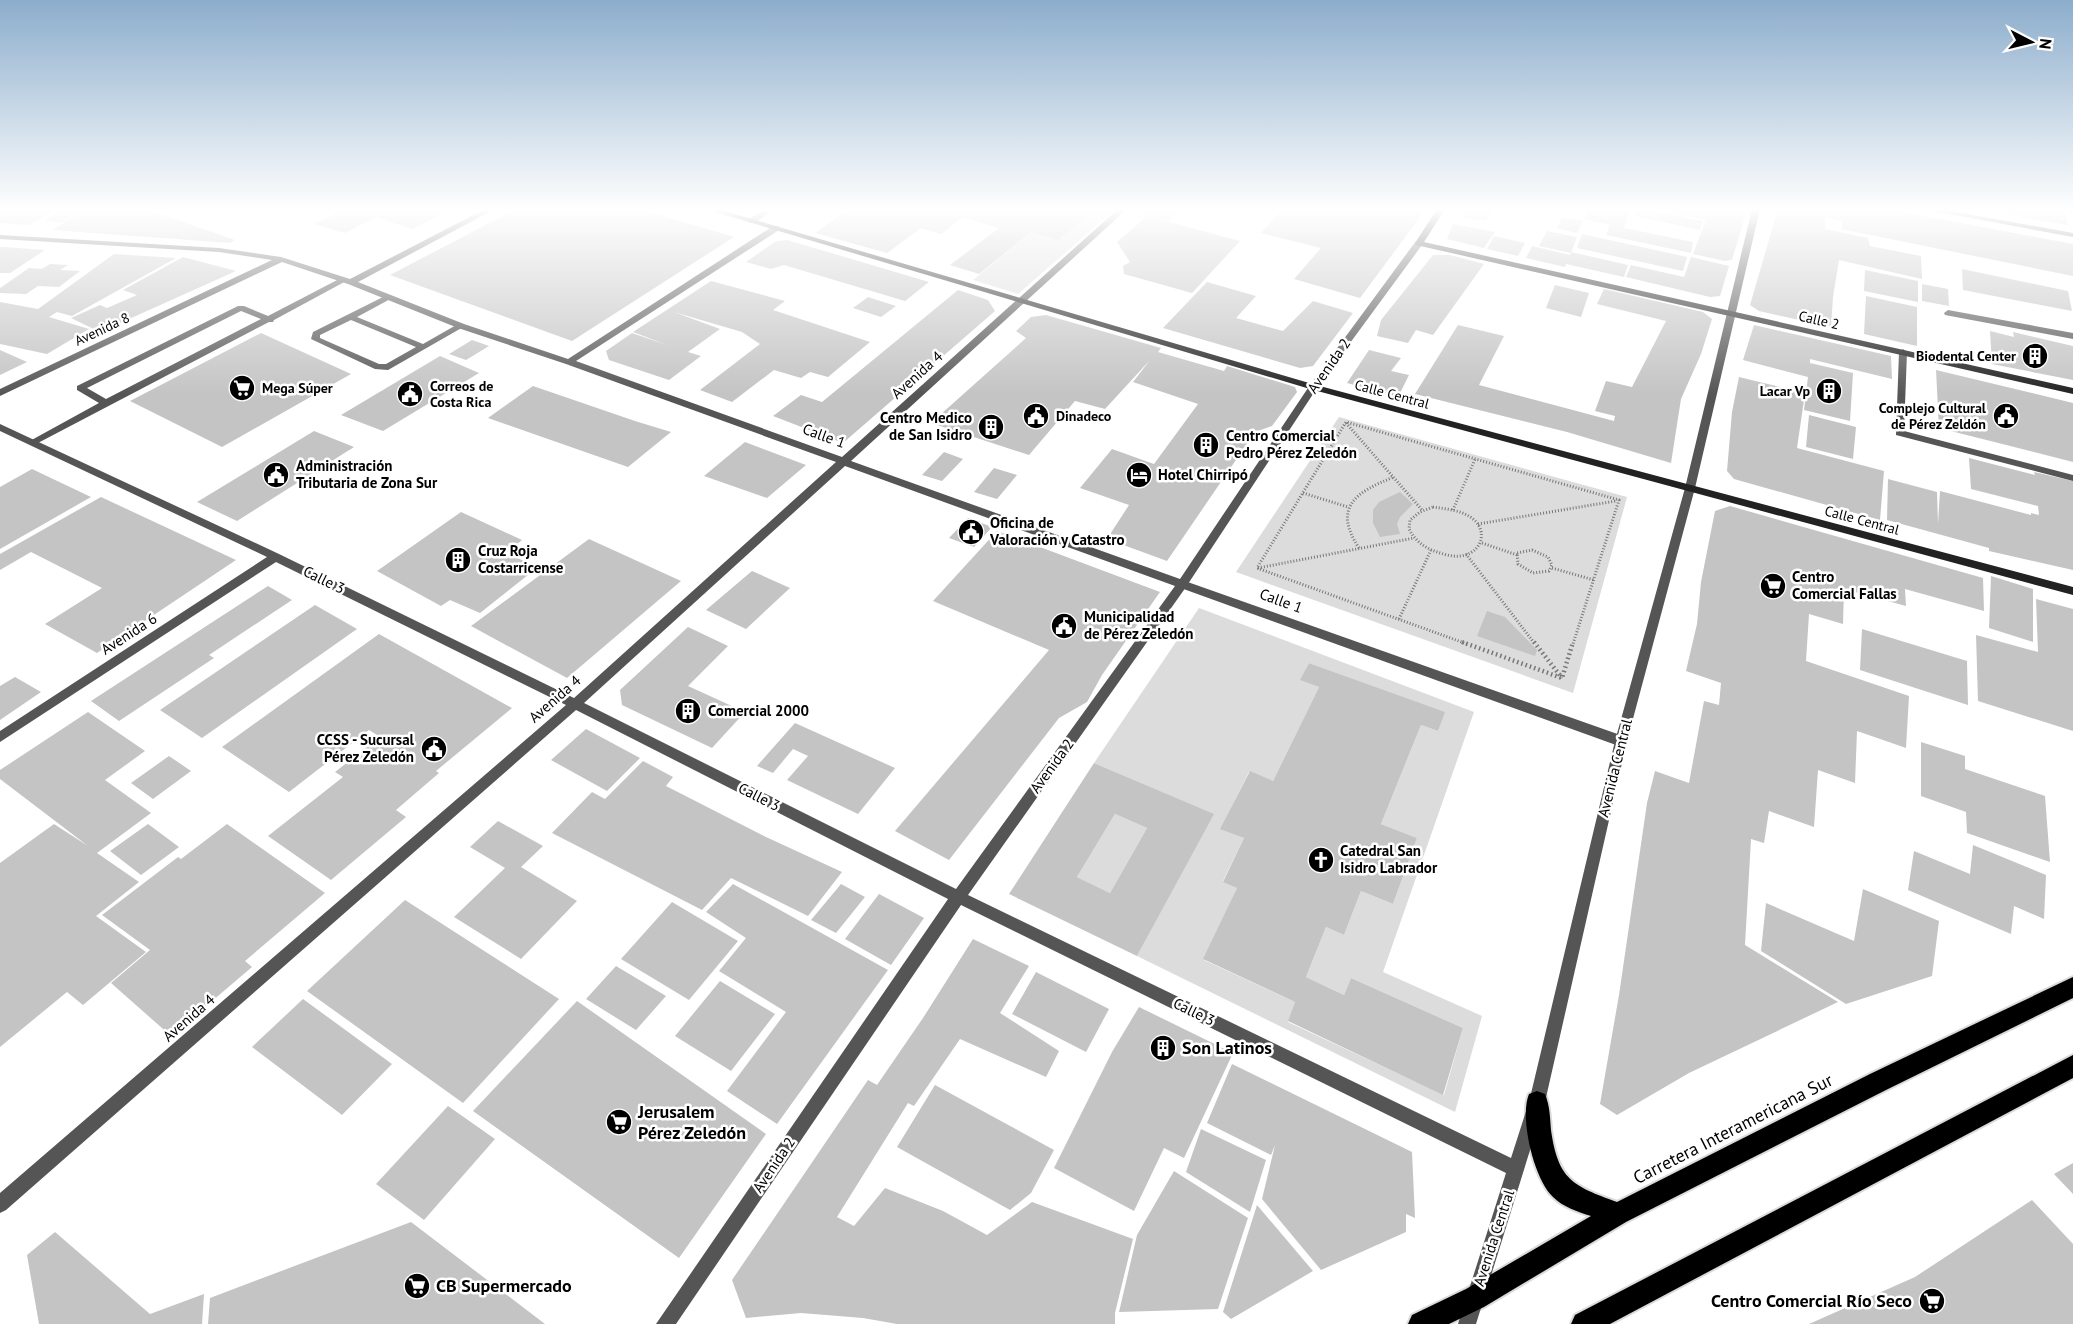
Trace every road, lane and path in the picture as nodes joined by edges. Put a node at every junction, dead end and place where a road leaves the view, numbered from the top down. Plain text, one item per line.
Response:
1 (256, 271) edge
2 (317, 271) edge
3 (368, 271) edge
4 (710, 271) edge
5 (916, 271) edge
6 (1056, 271) edge
7 (1399, 271) edge
8 (1543, 271) edge
9 (1741, 271) edge
10 (348, 281) junction
11 (390, 297) junction
12 (1021, 303) junction
13 (1731, 313) junction
14 (1948, 313) dead end
15 (351, 317) junction
16 (270, 320) junction
17 (461, 326) junction
18 (2073, 336) edge
19 (423, 347) junction
20 (1903, 352) junction
21 (569, 362) junction
22 (1313, 387) junction
23 (2073, 391) edge
24 (0, 393) edge
25 (106, 403) junction
26 (1346, 422) junction
27 (0, 427) edge
28 (33, 442) junction
29 (1474, 459) junction
30 (846, 461) junction
31 (1394, 477) junction
32 (2073, 477) edge
33 (1690, 488) junction
34 (1303, 493) junction
35 (1619, 500) junction
36 (1348, 507) junction
37 (1422, 510) junction
38 (1453, 510) junction
39 (1478, 524) junction
40 (1414, 538) junction
41 (1482, 543) junction
42 (1359, 548) junction
43 (1431, 550) junction
44 (1466, 554) junction
45 (1517, 555) junction
46 (275, 556) junction
47 (1257, 568) junction
48 (1552, 568) junction
49 (1594, 580) junction
50 (1182, 584) junction
51 (2073, 591) edge
52 (1399, 619) junction
53 (1562, 678) junction
54 (575, 704) junction
55 (0, 736) edge
56 (1620, 741) junction
57 (958, 897) junction
58 (2073, 987) edge
59 (2073, 1066) edge
60 (1537, 1102) junction
61 (1516, 1169) junction
62 (0, 1204) edge
63 (1618, 1214) junction
64 (1475, 1298) junction
65 (665, 1324) edge
66 (1421, 1324) edge
67 (1467, 1324) edge
68 (1584, 1324) edge

1 - 24 street, Avenida 8
2 - 10 street, Calle 1
3 - 10 street
4 - 21 street
5 - 12 main road, Calle Central
6 - 12 street, Avenida 4
7 - 22 street, Avenida 2
8 - 13 main road, Calle 2
9 - 13 street, Avenida Central
10 - 11 street, Calle 1
10 - 16 street
11 - 15 street
11 - 17 street, Calle 1
12 - 22 main road, Calle Central
12 - 30 street, Avenida 4
13 - 20 main road, Calle 2
13 - 33 street, Avenida Central
14 - 18 street
15 - 19 street
15 - 19 street
16 - 25 street
16 - 25 street
17 - 19 street
17 - 21 street, Calle 1
20 - 23 main road, Calle 2
20 - 32 street
21 - 30 street, Calle 1
22 - 33 main road, Calle Central
22 - 50 street, Avenida 2
25 - 28 street
26 - 29 path
26 - 31 path
26 - 34 path
27 - 28 street, Calle 3
28 - 46 street, Calle 3
29 - 35 path
29 - 38 path
30 - 50 street, Calle 1
30 - 54 street, Avenida 4
31 - 36 path
31 - 37 path
33 - 51 main road, Calle Central
33 - 56 street, Avenida Central
34 - 36 path
34 - 47 path
35 - 39 path
35 - 49 path
36 - 42 path
37 - 38 path
37 - 40 path
38 - 39 path
39 - 41 path
40 - 42 path
40 - 43 path
41 - 44 path
41 - 45 path
42 - 47 path
43 - 44 path
43 - 52 path
44 - 53 path
45 - 48 path
45 - 48 path
46 - 54 street, Calle 3
46 - 55 street, Avenida 6
47 - 52 path
48 - 49 path
49 - 53 path
50 - 56 street, Calle 1
50 - 57 street, Avenida 2
52 - 53 path
54 - 57 street, Calle 3
54 - 62 street, Avenida 4
56 - 60 street, Avenida Central
57 - 61 street, Calle 3
57 - 65 street, Avenida 2
58 - 63 highway, Carretera Interamericana Sur
59 - 68 highway
60 - 61 street, Avenida Central
60 - 63 highway
61 - 64 street, Avenida Central
63 - 64 highway, Carretera Interamericana Sur
64 - 66 highway, Carretera Interamericana Sur
64 - 67 street, Avenida Central

